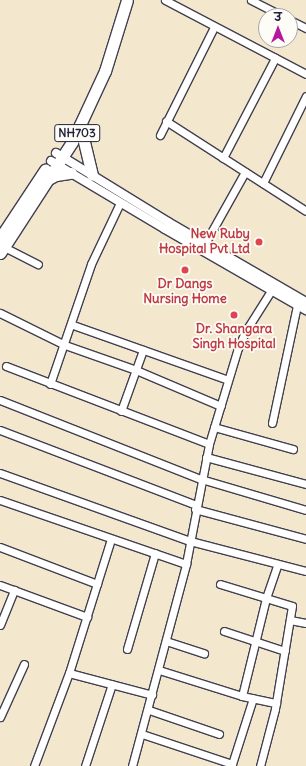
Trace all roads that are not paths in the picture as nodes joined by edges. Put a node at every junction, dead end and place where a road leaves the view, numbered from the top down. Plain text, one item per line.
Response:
1 (120, 0) edge
2 (127, 0) edge
3 (165, 0) edge
4 (251, 0) edge
5 (266, 8) edge
6 (214, 27) junction
7 (275, 58) junction
8 (306, 74) edge
9 (98, 79) junction
10 (306, 96) edge
11 (166, 121) junction
12 (80, 125) junction
13 (160, 135) dead end
14 (223, 158) junction
15 (57, 159) junction
16 (245, 172) junction
17 (71, 173) junction
18 (92, 175) junction
19 (48, 179) junction
20 (263, 183) junction
21 (120, 203) junction
22 (306, 211) edge
23 (1, 246) edge
24 (203, 247) junction
25 (38, 264) dead end
26 (273, 288) junction
27 (306, 302) edge
28 (297, 304) junction
29 (306, 310) edge
30 (0, 313) edge
31 (73, 325) junction
32 (65, 345) junction
33 (143, 350) junction
34 (6, 366) dead end
35 (136, 370) junction
36 (228, 380) junction
37 (50, 384) junction
38 (0, 400) edge
39 (221, 406) junction
40 (120, 411) junction
41 (272, 423) dead end
42 (214, 427) junction
43 (0, 430) edge
44 (209, 444) junction
45 (293, 449) dead end
46 (206, 457) junction
47 (0, 473) edge
48 (201, 479) junction
49 (306, 484) edge
50 (0, 500) edge
51 (196, 507) junction
52 (306, 510) edge
53 (111, 539) junction
54 (306, 539) edge
55 (190, 541) junction
56 (0, 546) edge
57 (155, 553) junction
58 (186, 564) junction
59 (278, 564) junction
60 (306, 570) edge
61 (97, 584) junction
62 (220, 584) dead end
63 (0, 585) edge
64 (14, 590) junction
65 (266, 598) junction
66 (87, 617) junction
67 (290, 620) junction
68 (306, 623) edge
69 (0, 626) edge
70 (224, 631) dead end
71 (166, 641) junction
72 (256, 642) junction
73 (127, 649) dead end
74 (285, 651) junction
75 (204, 653) dead end
76 (24, 664) dead end
77 (158, 670) junction
78 (69, 673) junction
79 (112, 684) junction
80 (152, 695) junction
81 (242, 696) junction
82 (253, 698) junction
83 (276, 703) junction
84 (2, 707) edge
85 (148, 710) junction
86 (0, 717) edge
87 (142, 734) junction
88 (219, 734) dead end
89 (234, 765) edge
90 (34, 766) edge
91 (85, 766) edge
92 (132, 766) edge
93 (260, 766) edge

1 - 9 highway, NH703
2 - 9 highway, NH703
3 - 6 street
4 - 5 street
6 - 7 street
6 - 11 street
7 - 8 street
7 - 14 street
9 - 12 highway, NH703
9 - 15 highway, NH703
10 - 20 street
11 - 13 street
11 - 14 street
12 - 15 highway, NH703
12 - 18 highway
14 - 16 street
15 - 17 street
15 - 18 street
15 - 19 highway, NH703
15 - 23 highway, NH703
16 - 20 street
16 - 24 street
17 - 19 highway
17 - 21 street
18 - 24 street
19 - 23 highway, NH703
20 - 22 street
21 - 24 street
21 - 31 street
23 - 25 street
24 - 26 street
26 - 27 street
26 - 28 street
26 - 36 street
28 - 29 street
28 - 41 street
30 - 32 street
31 - 32 street
31 - 33 street
32 - 35 street
32 - 37 street
33 - 35 street
33 - 36 street
34 - 37 street
35 - 39 street
35 - 40 street
36 - 39 street
37 - 40 street
38 - 48 street
39 - 42 street
40 - 44 street
42 - 44 street
42 - 45 street
43 - 51 street
44 - 46 street
46 - 48 street
46 - 49 street
47 - 55 street
48 - 51 street
48 - 52 street
50 - 53 street
51 - 54 street
51 - 55 street
53 - 57 street
53 - 61 street
55 - 58 street
55 - 59 street
56 - 61 street
57 - 58 street
57 - 73 street
58 - 71 street
59 - 60 street
59 - 65 street
61 - 66 street
62 - 65 street
63 - 64 street
64 - 66 street
64 - 69 street
65 - 67 street
65 - 72 street
66 - 78 street
67 - 68 street
67 - 74 street
70 - 72 street
71 - 75 street
71 - 77 street
72 - 74 street
72 - 81 street
74 - 83 street
76 - 84 street
77 - 80 street
77 - 81 street
78 - 79 street
78 - 90 street
79 - 80 street
79 - 91 street
80 - 85 street
81 - 82 street
82 - 83 street
82 - 89 street
83 - 93 street
84 - 86 street
85 - 87 street
85 - 88 street
87 - 89 street
87 - 92 street

